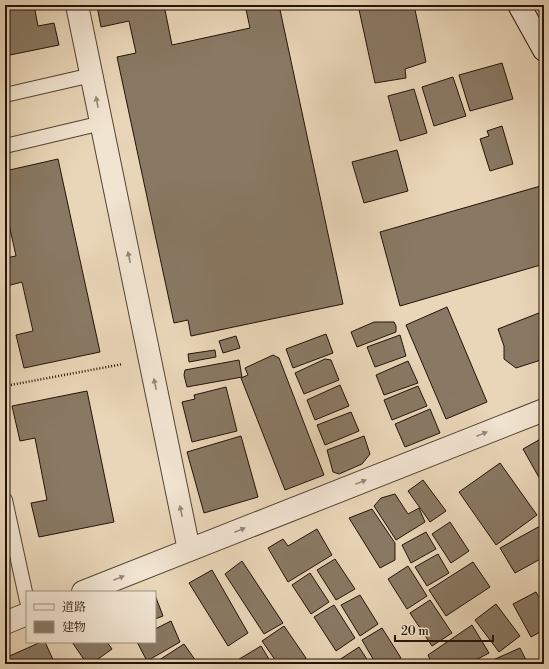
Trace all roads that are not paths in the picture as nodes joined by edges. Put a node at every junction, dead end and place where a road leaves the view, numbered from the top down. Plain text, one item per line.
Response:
1 (77, 5) edge
2 (519, 5) edge
3 (544, 50) edge
4 (92, 76) junction
5 (5, 95) edge
6 (102, 123) junction
7 (5, 146) edge
8 (544, 410) edge
9 (5, 500) edge
10 (189, 550) junction
11 (86, 591) edge
12 (26, 596) edge
13 (26, 614) edge
14 (5, 623) edge

1 - 4 street
2 - 3 street
4 - 5 lane
6 -> 4 street
6 - 7 lane
10 -> 6 street
10 -> 8 street
9 - 12 lane
11 -> 10 street
13 - 14 street

